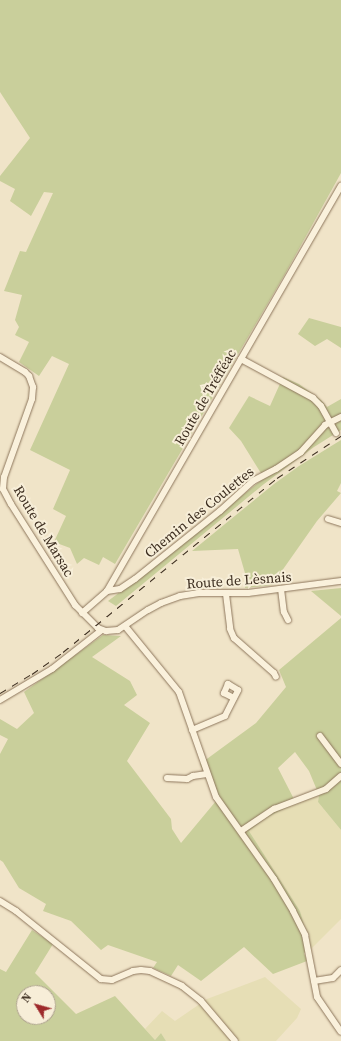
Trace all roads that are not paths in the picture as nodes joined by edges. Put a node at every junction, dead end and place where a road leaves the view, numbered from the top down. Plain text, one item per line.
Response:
1 (341, 186) edge
2 (0, 357) edge
3 (241, 359) junction
4 (341, 417) edge
5 (330, 422) junction
6 (336, 433) dead end
7 (328, 519) dead end
8 (341, 523) edge
9 (341, 581) edge
10 (281, 589) junction
11 (107, 591) junction
12 (226, 594) junction
13 (82, 613) junction
14 (288, 620) dead end
15 (125, 626) junction
16 (102, 630) junction
17 (276, 677) dead end
18 (234, 698) dead end
19 (0, 700) edge
20 (192, 730) junction
21 (320, 736) dead end
22 (341, 764) edge
23 (207, 774) junction
24 (341, 776) edge
25 (167, 778) dead end
26 (241, 831) junction
27 (0, 901) edge
28 (341, 970) edge
29 (314, 981) junction
30 (341, 1032) edge
31 (235, 1041) edge

1 - 3 street, Route de Tréfféac
2 - 13 street, Route de Marsac
3 - 5 street
3 - 11 street, Route de Tréfféac
4 - 5 street, Chemin des Coulettes
5 - 6 street
5 - 11 street, Chemin des Coulettes
7 - 8 street
9 - 10 street, Route de Lèsnais
10 - 12 street, Route de Lèsnais
10 - 14 street
11 - 13 street, Route de Tréfféac
12 - 15 street, Route de Lèsnais
12 - 17 street
13 - 16 street
15 - 16 street, Route de Lèsnais
15 - 20 street
16 - 19 street
18 - 20 street
20 - 23 street
21 - 22 street
23 - 25 street
23 - 26 street
24 - 26 street
26 - 29 street
27 - 31 street
28 - 29 street
29 - 30 street

